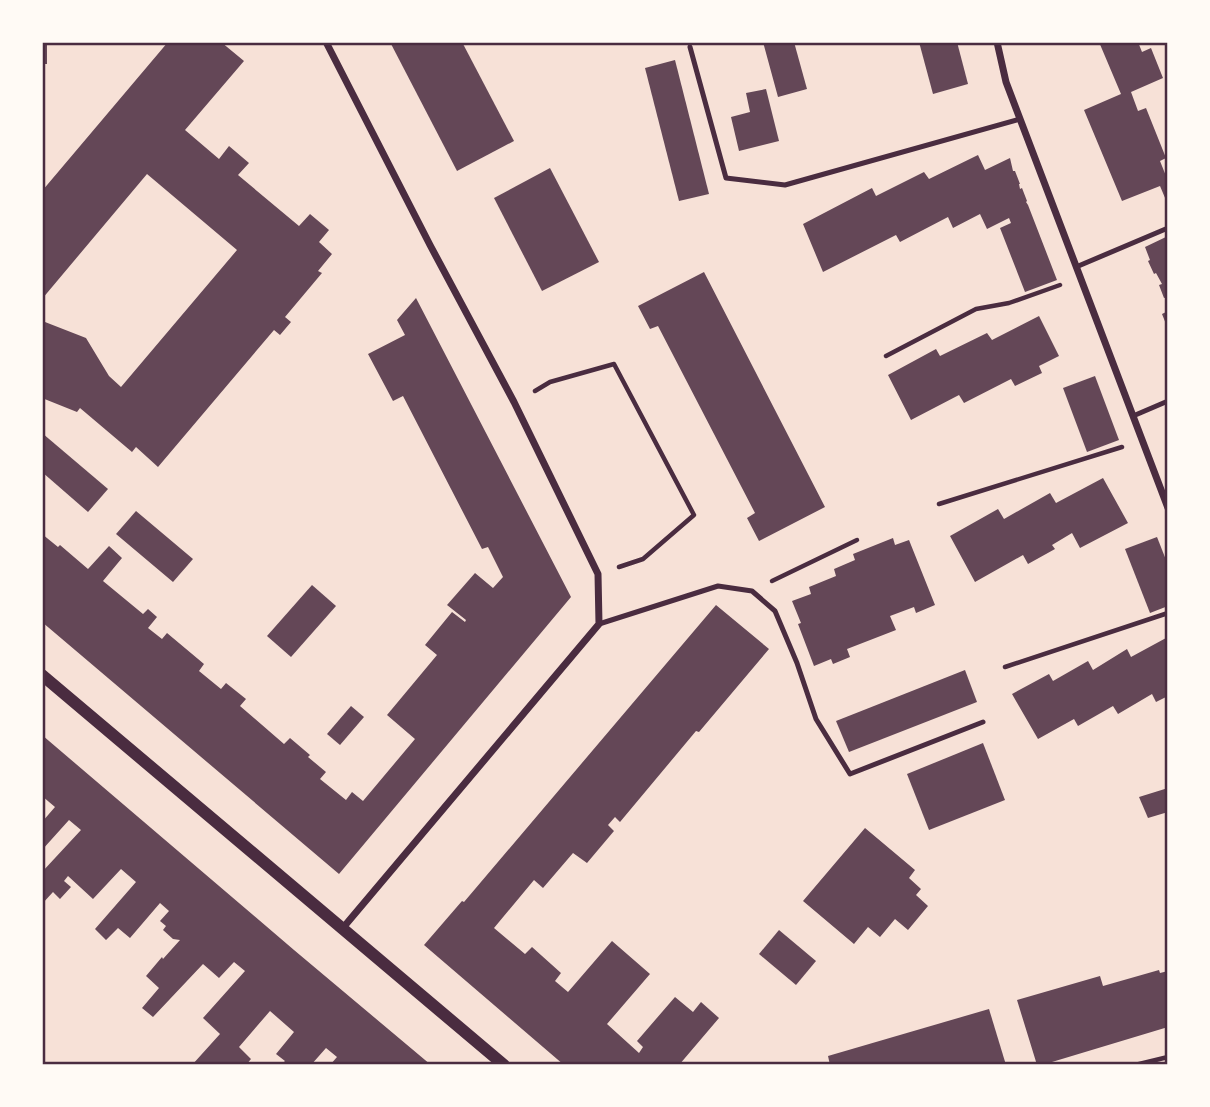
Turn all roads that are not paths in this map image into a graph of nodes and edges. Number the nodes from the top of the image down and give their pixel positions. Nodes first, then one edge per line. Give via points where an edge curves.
1 (326, 42) edge
2 (997, 42) edge
3 (690, 47) dead end
4 (1020, 119) junction
5 (1168, 228) edge
6 (1076, 267) junction
7 (1168, 401) edge
8 (1133, 416) junction
9 (1168, 508) edge
10 (599, 624) junction
11 (42, 675) edge
12 (984, 722) dead end
13 (342, 929) junction
14 (503, 1065) edge

1 - 10 street via 514,402 598,574
2 - 4 street
3 - 4 lane via 726,178 785,185
4 - 6 street
5 - 6 lane
6 - 8 street
7 - 8 lane
8 - 9 street
10 - 12 lane via 718,586 752,591 775,611 816,719 850,774
10 - 13 street
11 - 13 street
13 - 14 street

